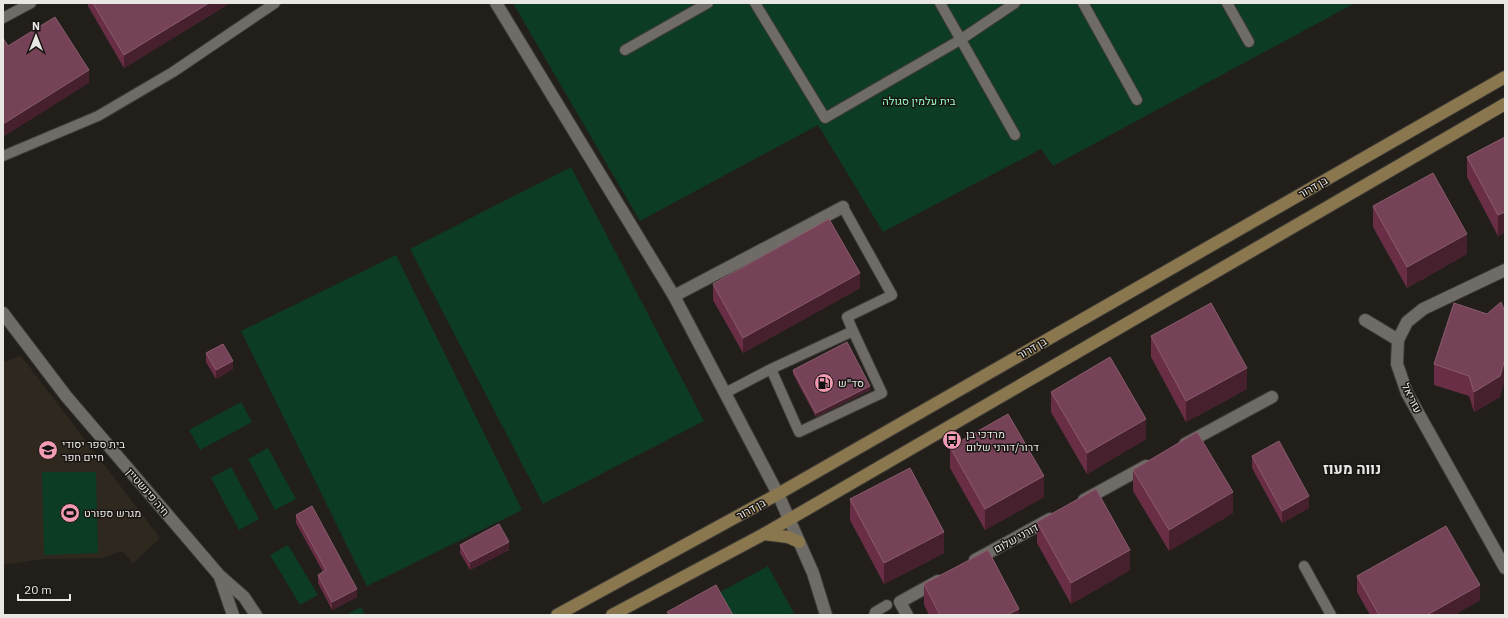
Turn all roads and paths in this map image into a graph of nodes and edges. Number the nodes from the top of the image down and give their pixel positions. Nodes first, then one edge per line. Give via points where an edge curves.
1 (31, 3) edge
2 (275, 3) edge
3 (496, 3) edge
4 (708, 3) edge
5 (755, 3) edge
6 (940, 3) edge
7 (1015, 3) edge
8 (1083, 3) edge
9 (1227, 3) edge
10 (3, 18) edge
11 (960, 40) junction
12 (1249, 42) dead end
13 (625, 50) dead end
14 (1505, 77) edge
15 (1137, 100) dead end
16 (1505, 104) edge
17 (1015, 135) dead end
18 (3, 156) edge
19 (843, 207) joint
20 (1505, 270) edge
21 (674, 296) junction
22 (3, 313) edge
23 (1365, 320) dead end
24 (853, 331) junction
25 (1398, 340) junction
26 (771, 369) junction
27 (725, 393) junction
28 (1272, 397) dead end
29 (1178, 449) edge
30 (1157, 460) edge
31 (778, 494) junction
32 (1073, 506) edge
33 (1059, 514) edge
34 (788, 519) junction
35 (764, 534) junction
36 (799, 542) junction
37 (1304, 566) dead end
38 (962, 567) edge
39 (1505, 568) edge
40 (948, 575) edge
41 (219, 576) junction
42 (887, 605) dead end
43 (233, 615) edge
44 (256, 615) edge
45 (557, 615) edge
46 (612, 615) edge
47 (826, 615) edge
48 (874, 615) edge
49 (907, 615) edge
50 (1330, 615) edge

1 - 10 lane
2 - 18 lane via 173,72 98,116
3 - 21 street
4 - 13 lane
5 - 11 lane via 824,118
6 - 11 lane
7 - 11 lane
8 - 15 lane
9 - 12 lane
11 - 17 lane
14 - 31 street, בן דרור
16 - 34 street
19 - 21 street
19 - 24 lane via 892,295 846,317
20 - 25 street, עזריאל via 1423,309 1407,322
21 - 27 street
22 - 41 street, חיה פינשטיין via 66,396
23 - 25 street
24 - 26 lane
24 - 26 lane via 882,393 799,432
25 - 39 street, עזריאל via 1397,364 1408,393
26 - 27 lane
27 - 31 street
28 - 29 street
30 - 32 street
31 - 34 street
31 - 45 street, בן דרור
33 - 38 street, דורני שלום
34 - 35 street
34 - 36 street
35 - 36 street via 776,534
35 - 46 street
36 - 47 street via 813,573
37 - 50 lane
40 - 49 street via 900,602
41 - 43 street, חיה פינשטיין
41 - 44 street, חיה פינשטיין via 244,597
42 - 48 lane

